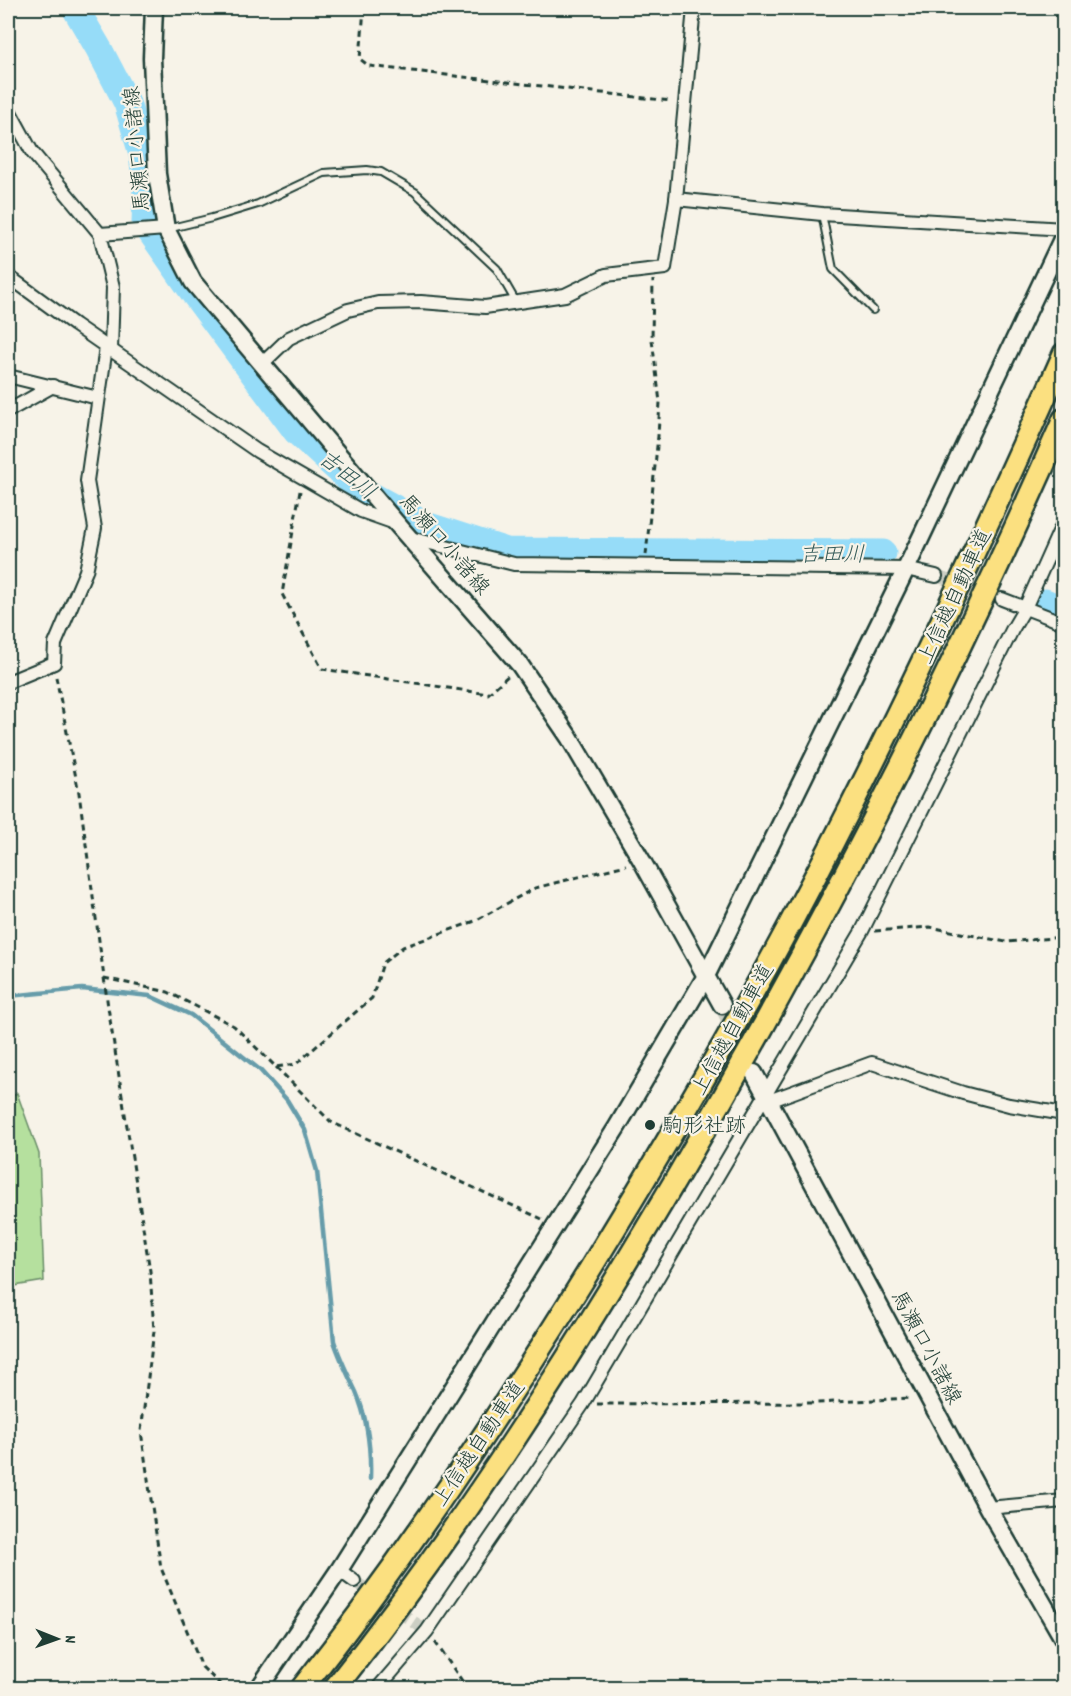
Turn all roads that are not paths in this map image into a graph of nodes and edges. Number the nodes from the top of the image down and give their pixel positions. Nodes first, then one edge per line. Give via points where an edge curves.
1 (154, 8) edge
2 (694, 8) edge
3 (8, 108) edge
4 (675, 199) junction
5 (822, 214) junction
6 (166, 229) junction
7 (1064, 229) edge
8 (100, 234) junction
9 (1064, 235) edge
10 (8, 276) edge
11 (516, 302) junction
12 (873, 310) dead end
13 (108, 349) junction
14 (1064, 354) edge
15 (262, 363) junction
16 (8, 376) edge
17 (53, 386) junction
18 (98, 398) junction
19 (8, 411) edge
20 (1064, 419) edge
21 (1064, 521) edge
22 (397, 524) junction
23 (410, 538) junction
24 (906, 568) junction
25 (936, 576) tunnel mouth
26 (1002, 599) tunnel mouth
27 (1025, 608) junction
28 (1064, 623) edge
29 (8, 682) edge
30 (707, 975) junction
31 (722, 1005) tunnel mouth
32 (754, 1073) tunnel mouth
33 (767, 1097) junction
34 (1064, 1114) edge
35 (1064, 1501) edge
36 (988, 1508) junction
37 (339, 1570) junction
38 (354, 1581) tunnel mouth
39 (1064, 1640) edge
40 (259, 1689) edge
41 (302, 1689) edge
42 (334, 1689) edge
43 (378, 1689) edge

1 - 6 main road, 馬瀬口小諸線 via 156,174
2 - 4 street
3 - 8 street via 32,152
4 - 5 street
4 - 11 street via 665,268 606,275 565,295
5 - 7 street
5 - 12 lane via 833,269
6 - 8 street
6 - 11 lane via 258,204 324,173 381,172 415,192 497,269
6 - 15 main road, 馬瀬口小諸線 via 193,282
8 - 13 street via 113,287
9 - 24 main road
10 - 13 street
11 - 15 street via 485,307 378,303 348,310 289,338
13 - 18 street
13 - 22 street via 257,451 361,511
14 - 41 highway, 上信越自動車道 via 900,711 734,1026 624,1213 483,1438
15 - 22 main road, 馬瀬口小諸線
16 - 17 street
17 - 18 street
17 - 19 street
18 - 29 street via 87,481 95,528 86,570 55,644 54,663
20 - 42 highway, 上信越自動車道 via 922,725 758,1038 639,1242 508,1448 432,1559
21 - 27 street
22 - 23 main road, 馬瀬口小諸線
23 - 24 street via 514,564
23 - 30 main road, 馬瀬口小諸線 via 520,665 569,737
24 - 25 street
24 - 30 main road
26 - 27 street
27 - 28 street
27 - 33 street via 862,931
30 - 31 main road, 馬瀬口小諸線
30 - 37 main road via 617,1127
32 - 33 main road, 馬瀬口小諸線
33 - 34 street via 872,1063 963,1093
33 - 36 main road, 馬瀬口小諸線
33 - 43 street via 583,1404 427,1631
35 - 36 street
36 - 39 main road, 馬瀬口小諸線
37 - 38 street
37 - 40 main road

